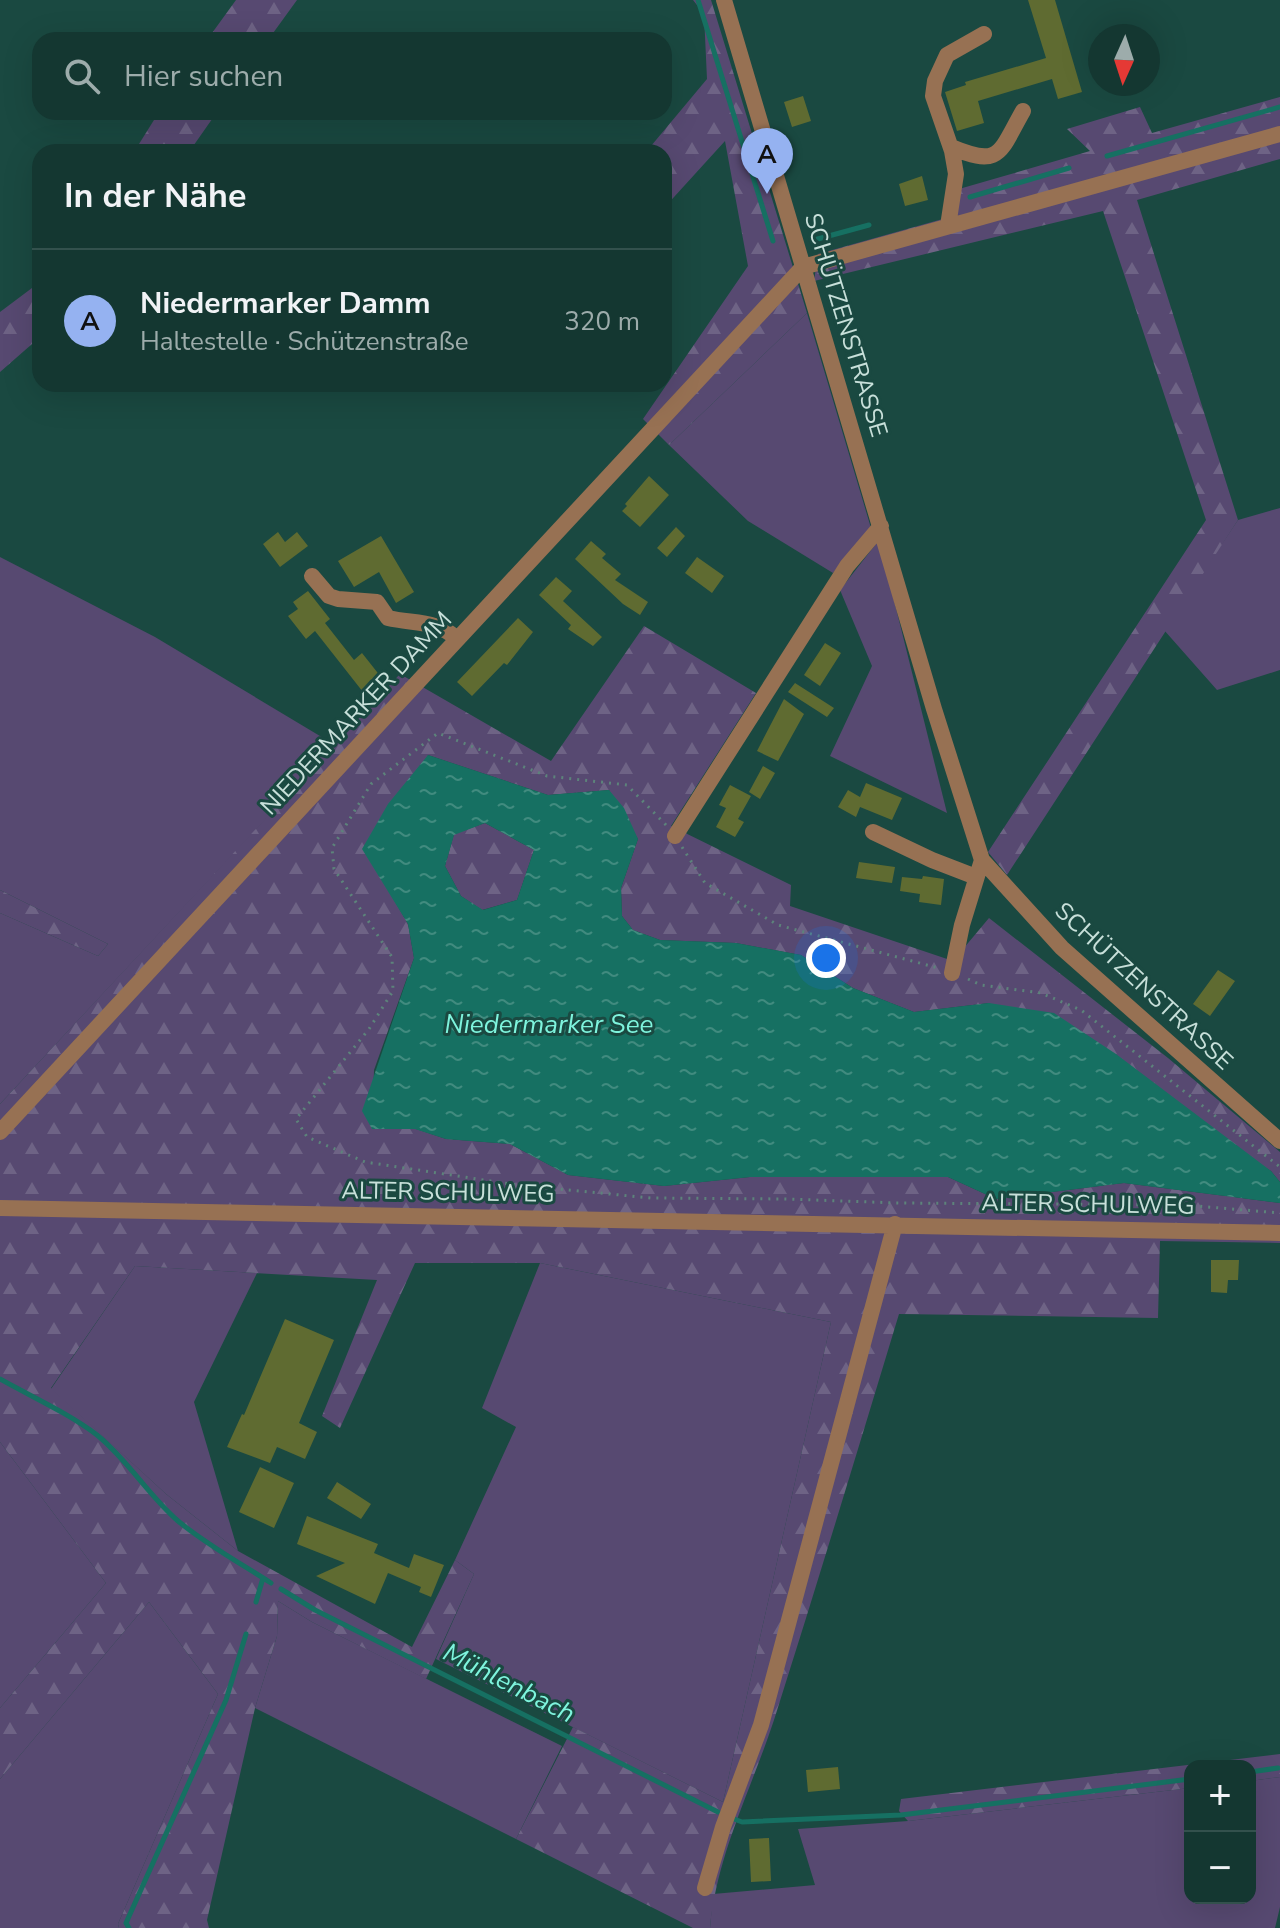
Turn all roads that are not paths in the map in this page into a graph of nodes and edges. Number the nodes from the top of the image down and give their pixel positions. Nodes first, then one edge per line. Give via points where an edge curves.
1 (724, 0) edge
2 (984, 34) dead end
3 (1023, 111) dead end
4 (1280, 134) edge
5 (951, 147) junction
6 (948, 226) junction
7 (803, 267) junction
8 (881, 526) junction
9 (312, 576) dead end
10 (457, 639) junction
11 (873, 832) dead end
12 (675, 836) road end
13 (979, 868) junction
14 (952, 973) road end
15 (0, 1132) edge
16 (1280, 1141) edge
17 (0, 1208) edge
18 (895, 1224) junction
19 (1280, 1233) edge
20 (705, 1888) dead end

1 - 7 street, SCHÜTZENSTRASSE
2 - 5 street via 947,55 935,81 933,96
3 - 5 street via 989,157
4 - 6 street
5 - 6 street via 956,174
6 - 7 street
7 - 8 street, SCHÜTZENSTRASSE
7 - 10 street, NIEDERMARKER DAMM
8 - 12 street via 847,566
8 - 13 street, SCHÜTZENSTRASSE
9 - 10 street via 329,596 377,602 388,618 431,624
10 - 15 street, NIEDERMARKER DAMM
11 - 13 street via 932,860
13 - 14 street
13 - 16 street, SCHÜTZENSTRASSE
17 - 18 street, ALTER SCHULWEG
18 - 19 street, ALTER SCHULWEG
18 - 20 street via 761,1725

